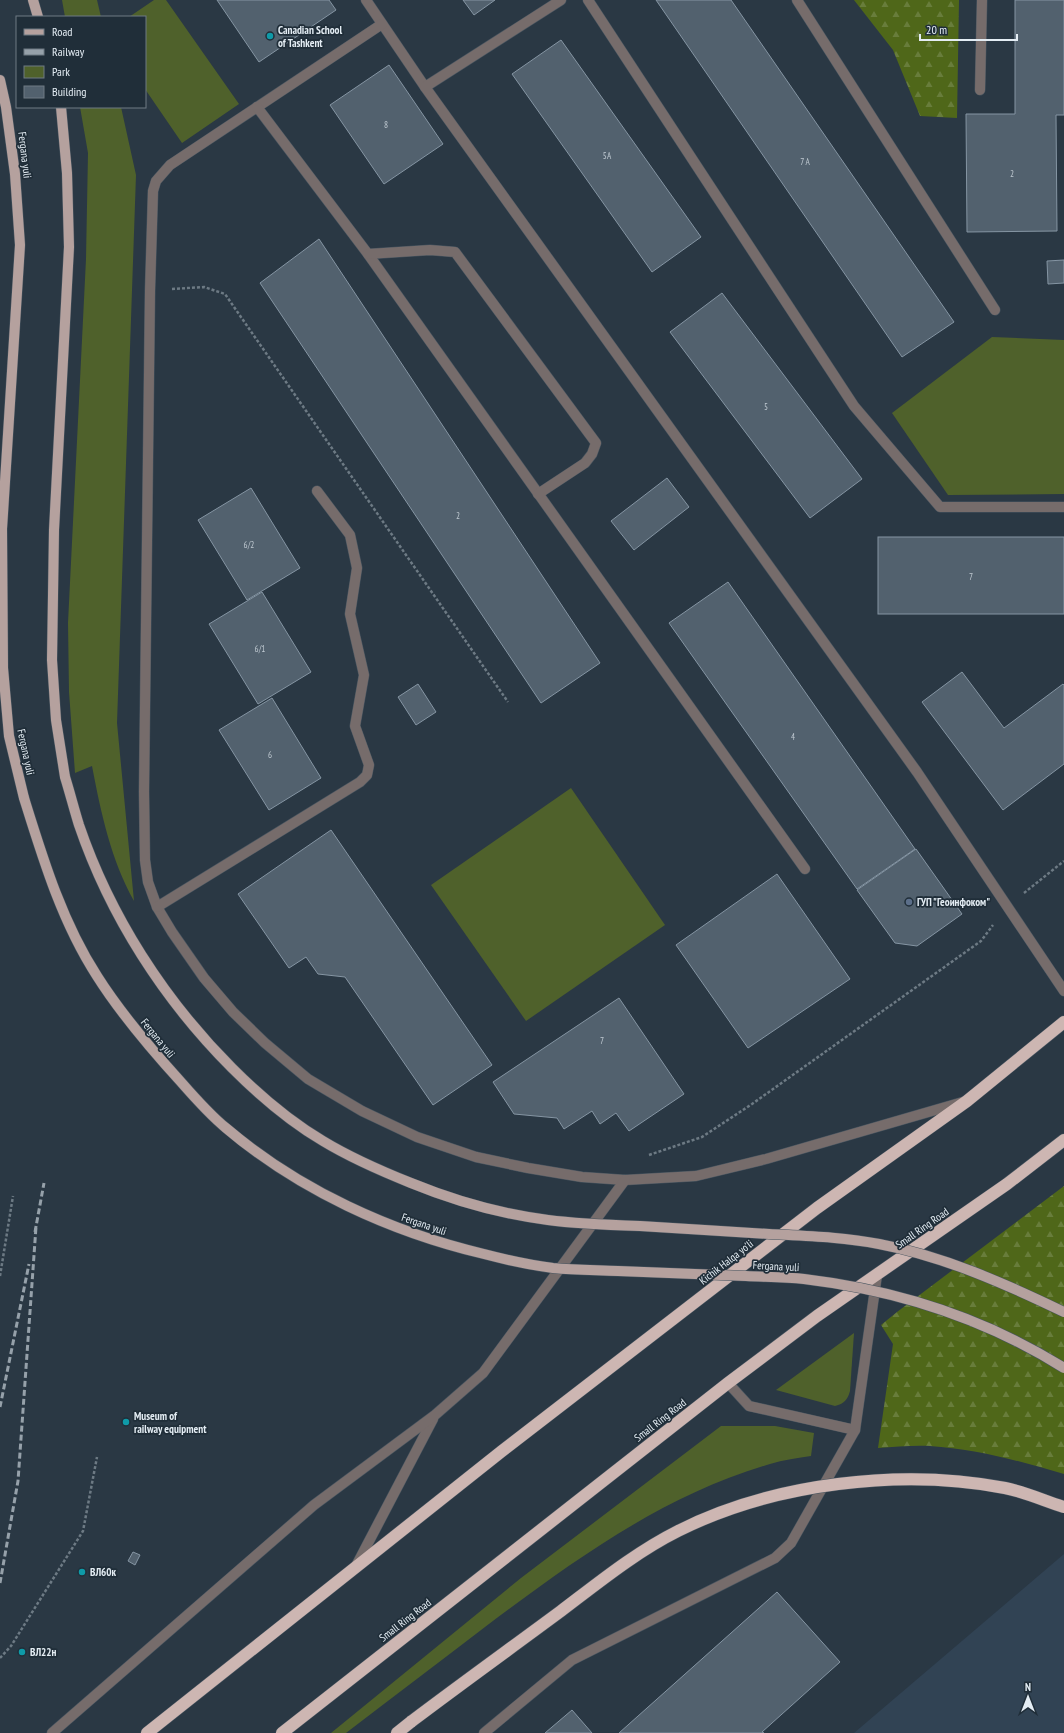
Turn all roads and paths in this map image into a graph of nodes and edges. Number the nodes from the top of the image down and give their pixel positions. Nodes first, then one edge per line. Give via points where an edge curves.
1 (33, 0) edge
2 (36, 0) edge
3 (366, 0) edge
4 (561, 0) edge
5 (588, 0) edge
6 (797, 0) edge
7 (982, 0) edge
8 (38, 15) edge
9 (382, 24) junction
10 (0, 80) edge
11 (425, 87) junction
12 (980, 90) dead end
13 (257, 107) junction
14 (61, 108) edge
15 (368, 254) junction
16 (150, 291) junction
17 (995, 310) dead end
18 (317, 491) dead end
19 (538, 494) junction
20 (1064, 507) edge
21 (508, 702) dead end
22 (1064, 860) edge
23 (805, 869) dead end
24 (157, 907) junction
25 (1007, 907) junction
26 (1064, 991) edge
27 (1064, 1022) edge
28 (967, 1101) junction
29 (1064, 1140) edge
30 (642, 1157) dead end
31 (625, 1180) junction
32 (13, 1196) dead end
33 (877, 1275) junction
34 (0, 1276) edge
35 (1064, 1312) edge
36 (1064, 1368) edge
37 (728, 1383) junction
38 (435, 1415) junction
39 (856, 1430) junction
40 (98, 1458) dead end
41 (1064, 1507) edge
42 (355, 1567) junction
43 (0, 1658) edge
44 (52, 1733) edge
45 (147, 1733) edge
46 (282, 1733) edge
47 (396, 1733) edge
48 (484, 1733) edge

1 - 8 main road
2 - 8 main road
3 - 9 lane
4 - 11 lane
5 - 20 lane via 854,406 940,507
6 - 17 lane
7 - 12 lane
9 - 11 lane
9 - 13 lane
10 - 36 main road, Fergana yuli, bridge via 16,174 20,245 2,529 3,668 9,736 24,798 55,892 74,935 97,976 158,1058 224,1127 263,1156 341,1203 424,1237 510,1261 552,1268 801,1279 857,1287 969,1320 1021,1342
11 - 25 lane via 918,772
13 - 15 lane
13 - 16 lane via 170,165 156,181 152,200
14 - 35 main road, bridge via 67,173 69,247 54,530 52,660 56,720 65,778 80,826 115,910 162,987 191,1024 252,1087 286,1116 357,1160 435,1193 516,1215 583,1223 818,1236 883,1245 1006,1285
15 - 19 lane
15 - 19 lane via 430,250 455,252 596,443 585,463
16 - 21 path via 204,287 225,294
16 - 24 lane via 144,828 148,882
18 - 24 lane via 350,535 357,568 350,614 364,675 354,726 369,765 367,775 360,782
19 - 23 lane
22 - 25 path
24 - 31 lane via 187,955 233,1012 308,1079 362,1111 417,1137 476,1157 582,1177
25 - 26 lane
25 - 30 path via 981,941 752,1104 702,1137
27 - 28 highway
28 - 31 lane via 766,1159 696,1176
28 - 42 highway via 817,1208
29 - 33 highway, Small Ring Road via 1007,1184
31 - 38 lane via 483,1372
32 - 34 path
33 - 37 highway, Small Ring Road via 817,1316
33 - 39 lane
37 - 39 lane via 749,1406
37 - 46 highway, Small Ring Road
38 - 42 lane
38 - 44 lane via 314,1505
39 - 48 lane via 791,1543 775,1558 572,1660
40 - 43 path via 83,1531 11,1646
41 - 47 highway, bridge via 1006,1488 915,1479 860,1481 826,1486 735,1508 679,1530 656,1543 591,1588
42 - 45 highway

